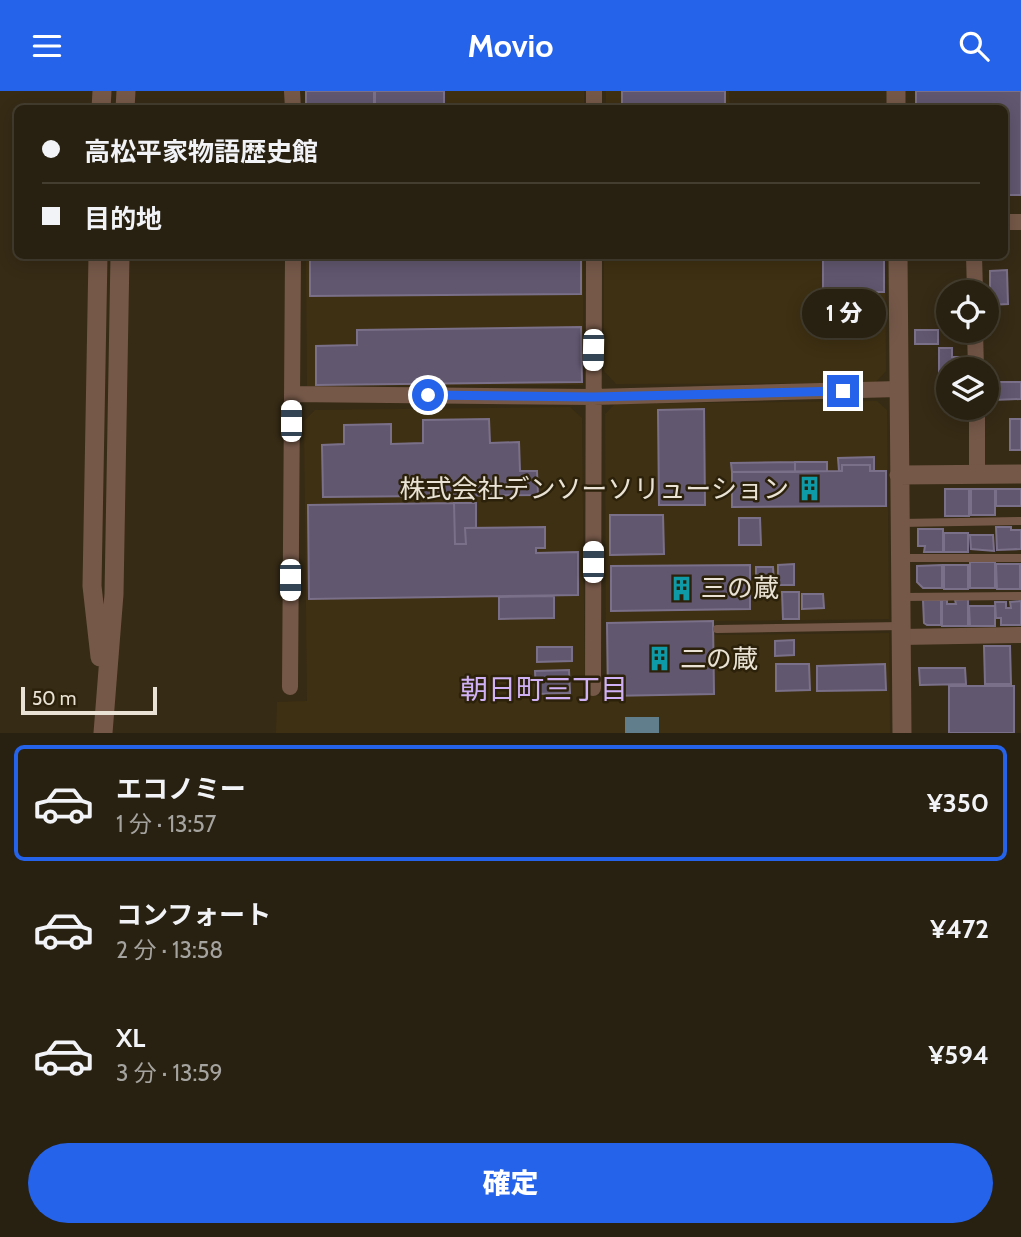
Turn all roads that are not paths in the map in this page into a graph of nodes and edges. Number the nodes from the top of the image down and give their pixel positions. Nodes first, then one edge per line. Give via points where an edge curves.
1 (98, 259) edge
2 (120, 259) edge
3 (293, 259) edge
4 (594, 259) edge
5 (898, 259) edge
6 (974, 259) edge
7 (975, 280) edge
8 (899, 389) junction
9 (292, 394) junction
10 (593, 397) junction
11 (976, 420) edge
12 (1021, 474) edge
13 (899, 475) junction
14 (978, 475) junction
15 (1021, 521) edge
16 (900, 523) junction
17 (900, 558) junction
18 (1021, 558) edge
19 (1021, 596) edge
20 (900, 597) junction
21 (717, 629) dead end
22 (901, 632) junction
23 (1021, 635) edge
24 (290, 687) dead end
25 (593, 688) dead end
26 (104, 697) junction
27 (103, 733) edge
28 (902, 733) edge

1 - 26 street via 92,586
2 - 26 street via 114,594
3 - 9 street
4 - 10 street
5 - 8 street
6 - 7 street
8 - 10 street
8 - 13 street
9 - 10 street
9 - 24 street
10 - 25 street
11 - 14 street
12 - 14 street
13 - 14 street
13 - 16 street
15 - 16 lane
16 - 17 street
17 - 18 lane
17 - 20 street
19 - 20 lane
20 - 22 street
21 - 22 lane
22 - 23 street
22 - 28 street
26 - 27 street

